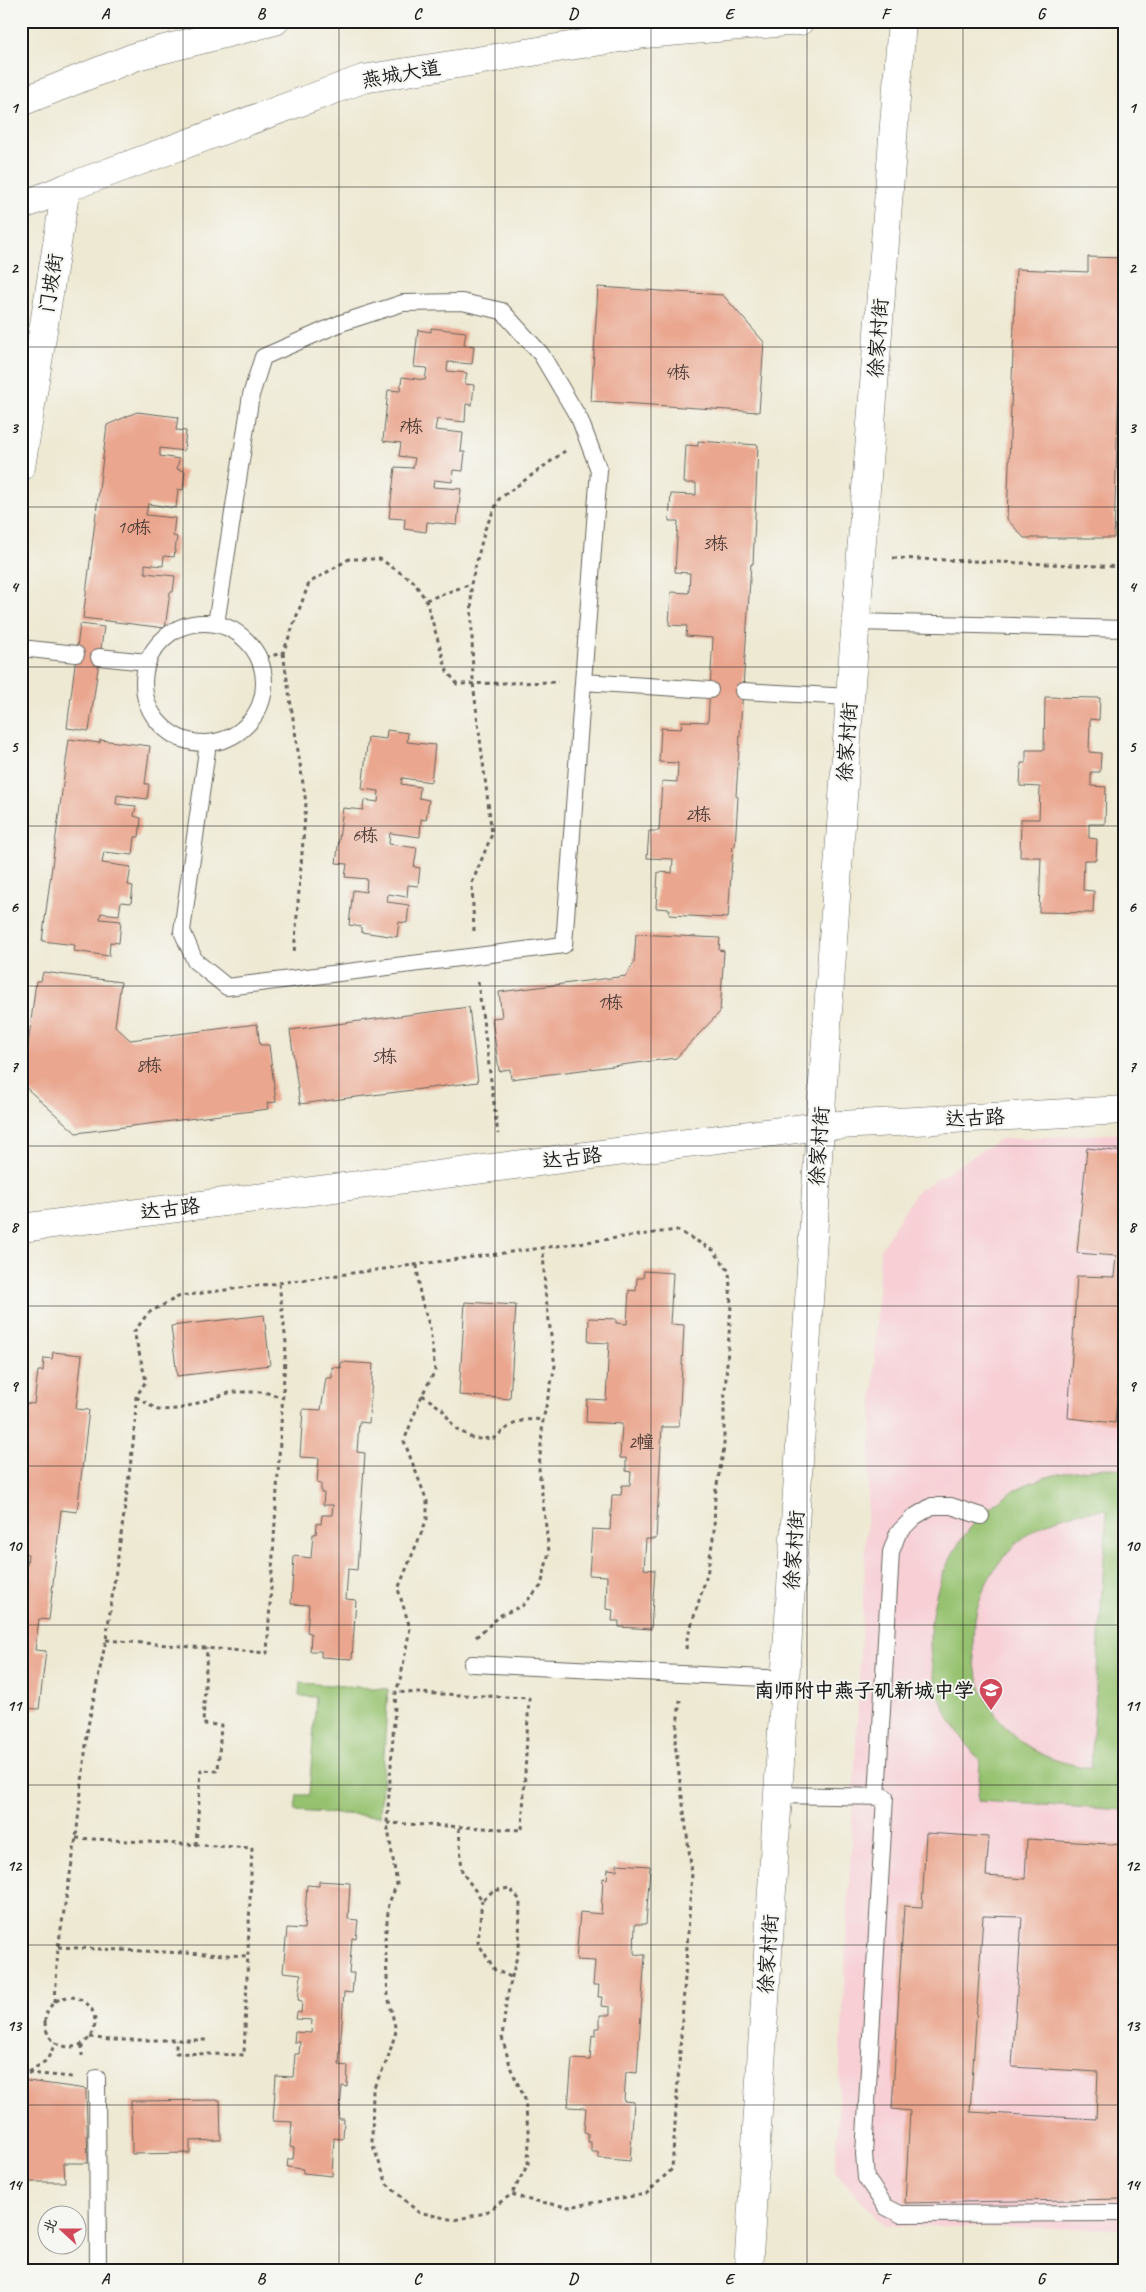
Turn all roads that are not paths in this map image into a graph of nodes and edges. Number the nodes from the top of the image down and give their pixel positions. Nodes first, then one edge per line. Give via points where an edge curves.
1 (275, 21) edge
2 (800, 21) edge
3 (902, 21) edge
4 (21, 102) edge
5 (66, 188) junction
6 (21, 206) edge
7 (21, 467) edge
8 (857, 622) junction
9 (216, 624) junction
10 (1125, 629) edge
11 (21, 648) edge
12 (76, 654) dead end
13 (99, 657) dead end
14 (148, 662) junction
15 (583, 682) junction
16 (710, 690) dead end
17 (743, 691) dead end
18 (850, 697) junction
19 (208, 743) junction
20 (1125, 1110) edge
21 (820, 1126) junction
22 (21, 1228) edge
23 (981, 1516) dead end
24 (472, 1664) road end
25 (786, 1679) junction
26 (778, 1794) junction
27 (877, 1797) junction
28 (96, 2078) dead end
29 (1125, 2213) edge
30 (98, 2271) edge
31 (748, 2271) edge

1 - 4 street via 137,56
2 - 5 street, 燕城大道 via 645,34 363,79
3 - 8 street, 徐家村街
5 - 6 street, 燕城大道
5 - 7 street, 门坡街
8 - 10 lane
8 - 18 street, 徐家村街
9 - 14 lane via 182,627 168,635
9 - 15 lane via 251,395 263,357 341,323 404,303 462,302 502,311 542,354 580,420 599,470
9 - 19 lane via 245,639 262,668 264,684 261,702 253,718 240,731
11 - 12 lane
13 - 14 lane
14 - 19 lane via 145,696 161,726 190,742
15 - 16 lane
15 - 19 lane via 564,945 227,987 195,962 182,932
17 - 18 lane
18 - 21 street, 徐家村街
20 - 21 street, 达古路
21 - 22 street, 达古路
21 - 25 street, 徐家村街
23 - 27 lane via 951,1506 932,1506 914,1517 898,1533 891,1552
24 - 25 lane
25 - 26 street, 徐家村街
26 - 27 lane
26 - 31 street, 徐家村街
27 - 29 lane via 884,1797 864,2154 866,2178 886,2207 900,2214
28 - 30 lane

